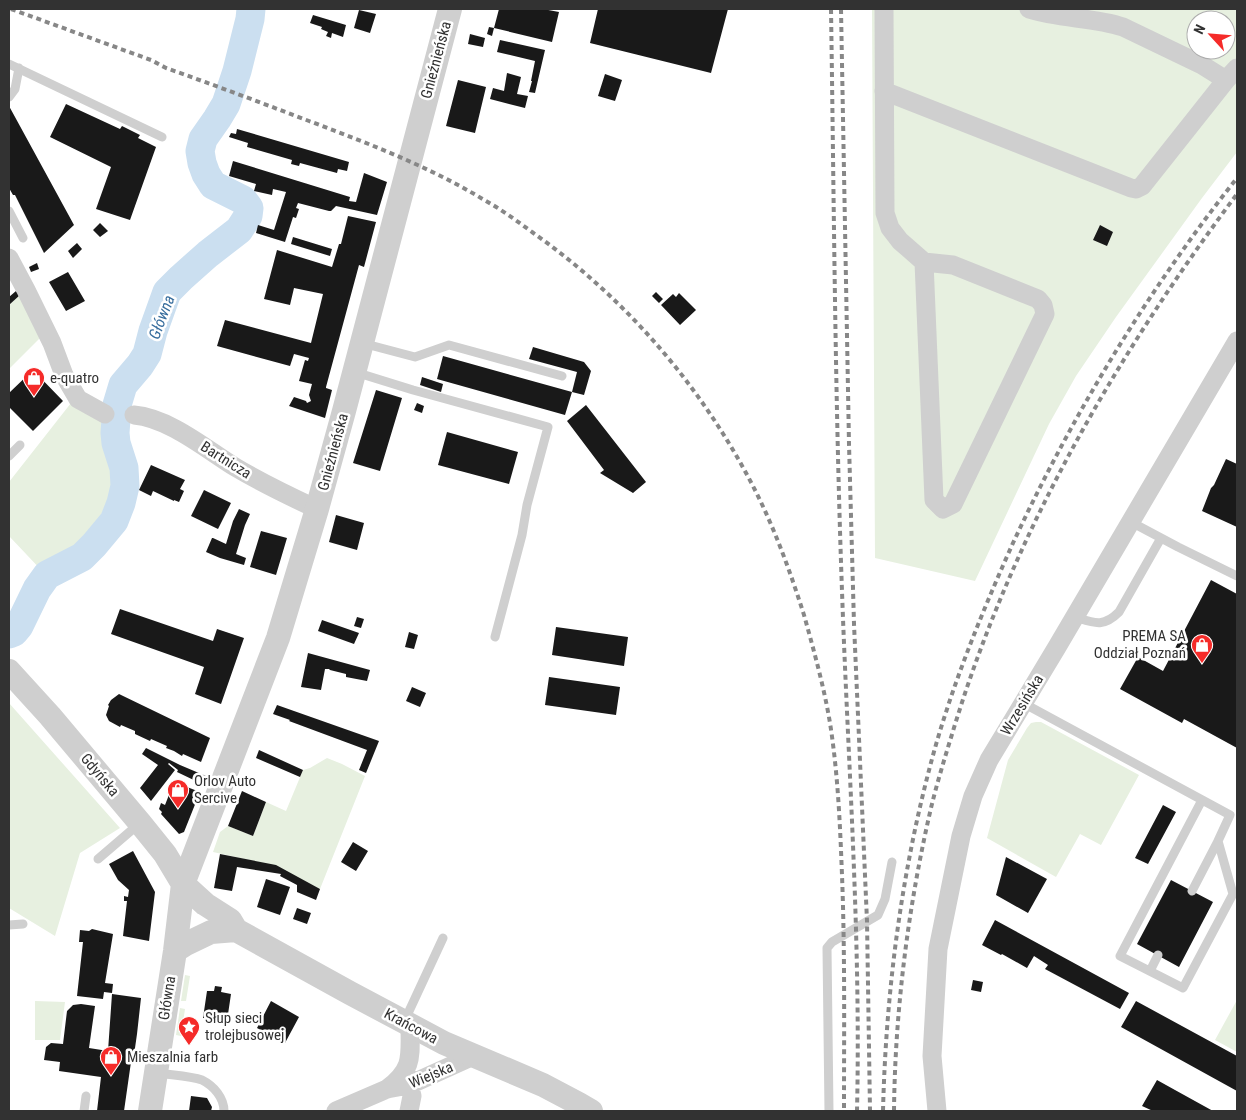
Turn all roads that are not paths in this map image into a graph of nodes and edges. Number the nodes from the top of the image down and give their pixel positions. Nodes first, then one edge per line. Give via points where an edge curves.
1 (450, 9) edge
2 (884, 9) edge
3 (1029, 9) edge
4 (9, 64) edge
5 (19, 68) junction
6 (1231, 74) edge
7 (884, 91) junction
8 (9, 97) edge
9 (162, 137) dead end
10 (9, 211) edge
11 (23, 238) dead end
12 (9, 258) edge
13 (924, 262) junction
14 (1237, 341) edge
15 (362, 343) junction
16 (355, 372) junction
17 (562, 376) dead end
18 (105, 414) dead end
19 (134, 415) dead end
20 (20, 445) dead end
21 (9, 456) edge
22 (317, 509) junction
23 (1131, 522) junction
24 (1161, 538) junction
25 (1237, 576) edge
26 (1075, 617) junction
27 (495, 637) dead end
28 (9, 671) edge
29 (1023, 702) junction
30 (1202, 800) junction
31 (140, 823) junction
32 (1218, 841) junction
33 (98, 859) dead end
34 (892, 862) dead end
35 (183, 884) junction
36 (1192, 891) dead end
37 (23, 924) dead end
38 (9, 925) edge
39 (236, 930) junction
40 (211, 932) junction
41 (443, 938) dead end
42 (175, 951) junction
43 (1158, 955) dead end
44 (1150, 972) junction
45 (407, 1024) junction
46 (473, 1056) junction
47 (156, 1073) junction
48 (407, 1078) junction
49 (86, 1096) dead end
50 (84, 1111) edge
51 (150, 1111) edge
52 (224, 1111) edge
53 (336, 1111) edge
54 (410, 1111) edge
55 (591, 1111) edge
56 (829, 1111) edge
57 (937, 1111) edge

1 - 15 street, Gnieźnieńska
2 - 7 street
3 - 6 street via 1112,23 1202,65
4 - 5 lane
5 - 8 lane via 15,89
5 - 9 lane
6 - 7 street via 1142,186 1136,189
7 - 13 street via 885,213 890,228 900,241
10 - 11 lane
12 - 18 street via 78,399
13 - 13 street via 953,265 1038,299 1045,314 953,504 942,509 934,500
14 - 23 street, Wrzesińska
15 - 16 street, Gnieźnieńska
15 - 17 lane via 415,356 449,345
16 - 22 street, Gnieźnieńska
16 - 27 lane via 548,427
19 - 22 street, Bartnicza via 174,429 270,487
20 - 21 lane
22 - 35 street, Gnieźnieńska via 278,638
23 - 24 lane
23 - 26 street, Wrzesińska
24 - 25 lane
24 - 26 lane via 1120,612 1108,621 1094,623
26 - 29 street, Wrzesińska
28 - 31 street, Gdyńska
29 - 30 lane
29 - 57 street, Wrzesińska via 989,760 973,796 961,836 938,949 932,1056
30 - 32 lane via 1230,815
30 - 44 lane via 1120,956
31 - 33 lane
31 - 35 street, Gdyńska
32 - 36 lane
32 - 44 lane via 1232,894 1224,911 1183,988
34 - 56 lane via 885,899 878,915 827,948
35 - 39 street, Krańcowa via 230,920
35 - 40 street via 190,914
35 - 42 street, Główna
37 - 38 lane
39 - 40 street
39 - 45 street, Krańcowa
40 - 42 street
41 - 45 lane
42 - 47 street, Główna
43 - 44 lane
45 - 46 street, Krańcowa
45 - 48 street, Wiejska via 411,1056
46 - 48 street, Wiejska
46 - 55 street, Krańcowa via 543,1085
47 - 51 street, Główna
47 - 52 lane via 201,1080 216,1090
48 - 53 street, Wiejska
48 - 54 street via 412,1096
49 - 50 lane

